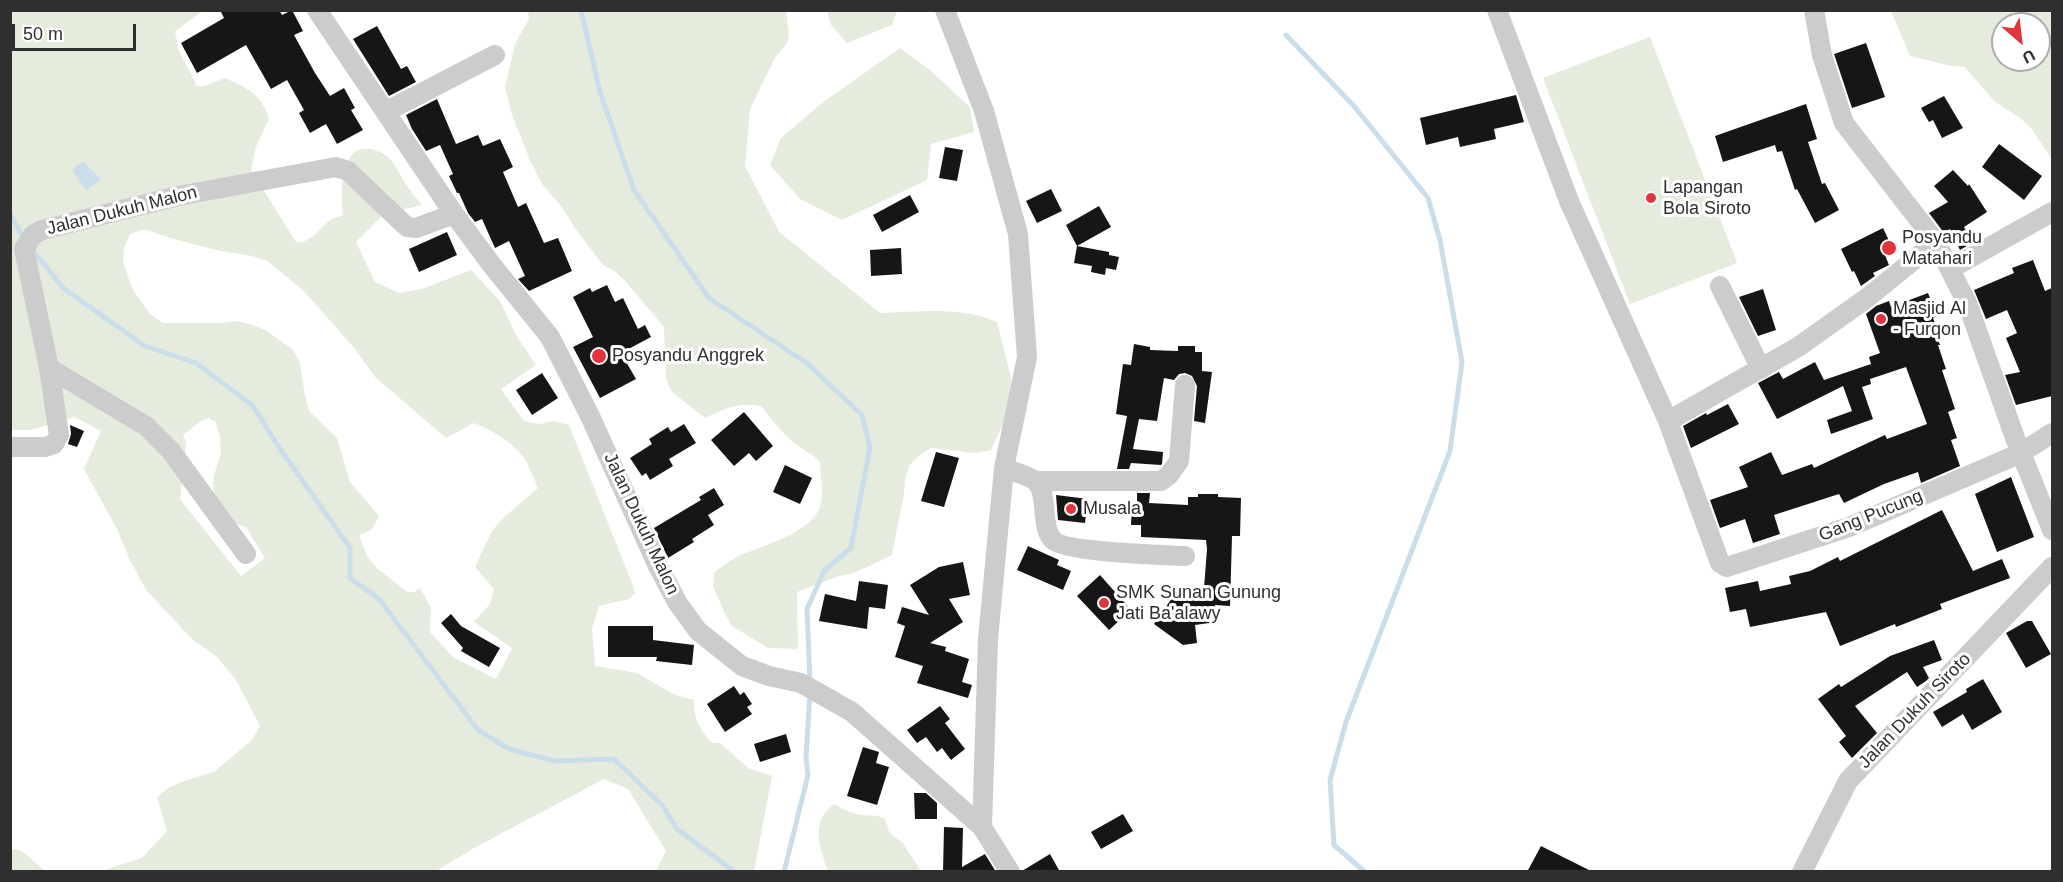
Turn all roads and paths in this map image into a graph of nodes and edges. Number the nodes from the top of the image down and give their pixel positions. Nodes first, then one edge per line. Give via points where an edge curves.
1 (317, 10) edge
2 (945, 10) edge
3 (1497, 10) edge
4 (1814, 10) edge
5 (495, 55) dead end
6 (387, 111) junction
7 (2052, 212) edge
8 (454, 214) junction
9 (1936, 242) junction
10 (1950, 269) junction
11 (1720, 286) dead end
12 (49, 368) junction
13 (1761, 369) junction
14 (1185, 385) dead end
15 (1668, 421) junction
16 (2052, 433) edge
17 (10, 447) edge
18 (2021, 453) junction
19 (1004, 468) junction
20 (1036, 481) junction
21 (2052, 530) edge
22 (246, 554) dead end
23 (1185, 556) dead end
24 (2052, 567) edge
25 (982, 827) junction
26 (1010, 872) edge
27 (1802, 872) edge

1 - 6 street, Jalan Dukuh Malon
2 - 19 street via 984,111 1018,234 1027,357
3 - 15 street via 1569,201
4 - 9 street via 1822,55 1844,123
5 - 6 street
6 - 8 street, Jalan Dukuh Malon
7 - 10 street
8 - 12 street, Jalan Dukuh Malon via 416,228 407,227 348,171 336,167 178,196 42,230 28,242
8 - 25 street, Jalan Dukuh Malon via 550,337 591,416 657,564 698,632 742,666 808,686 852,712
9 - 10 street
9 - 13 street via 1867,298
10 - 18 street via 1968,305
11 - 13 street
12 - 17 street, Jalan Dukuh Malon via 59,435 54,444 45,447
12 - 22 street via 146,426 171,451
13 - 15 street
14 - 20 street via 1179,461 1169,476 1161,481
15 - 18 street, Gang Pucung via 1720,563 1726,567 1849,527
16 - 18 street
18 - 21 street
19 - 20 street
19 - 25 street via 988,639
20 - 23 street via 1048,534 1058,545 1126,554
24 - 27 street, Jalan Dukuh Siroto via 1848,781
25 - 26 street, Jalan Dukuh Malon

